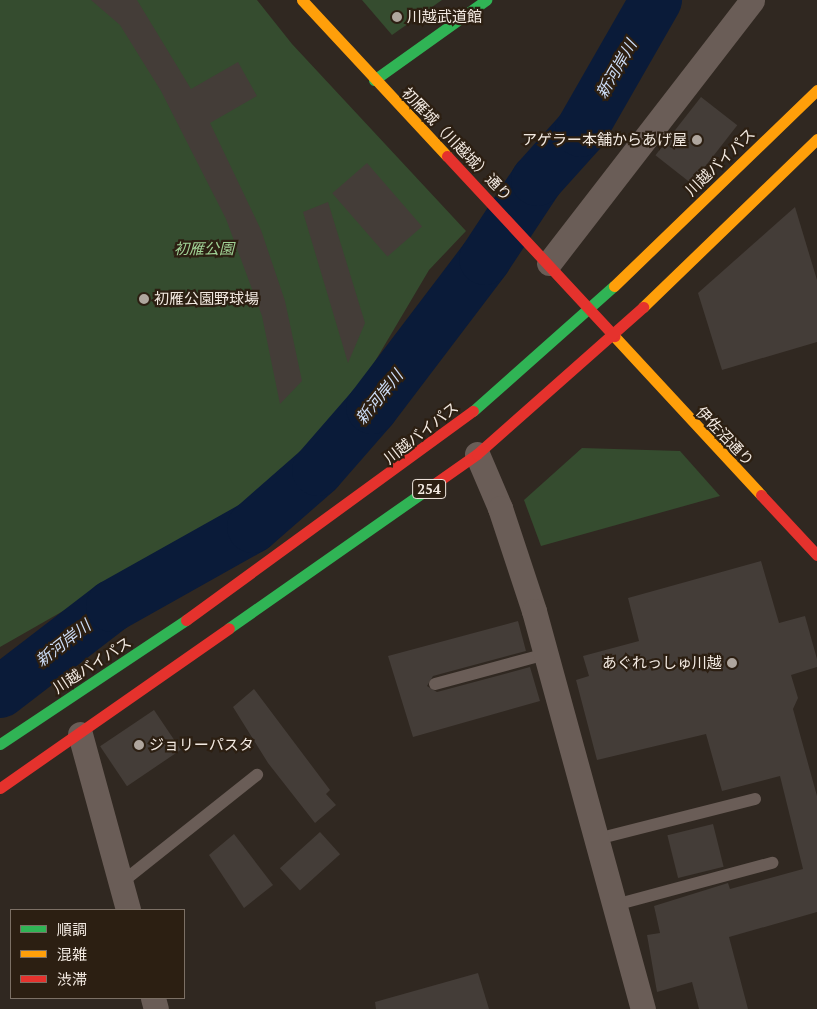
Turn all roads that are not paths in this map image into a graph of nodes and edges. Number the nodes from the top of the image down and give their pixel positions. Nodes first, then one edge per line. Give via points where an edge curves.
1 (302, 0) edge
2 (486, 0) edge
3 (752, 0) edge
4 (374, 80) junction
5 (817, 90) edge
6 (817, 139) edge
7 (542, 255) junction
8 (589, 310) junction
9 (612, 336) junction
10 (477, 454) junction
11 (817, 555) edge
12 (546, 654) junction
13 (435, 684) dead end
14 (80, 734) junction
15 (0, 744) edge
16 (257, 775) dead end
17 (0, 788) edge
18 (755, 799) dead end
19 (597, 839) junction
20 (772, 864) dead end
21 (121, 883) junction
22 (615, 905) junction
23 (128, 909) edge
24 (643, 1009) edge

1 - 4 main road, 初雁城（川越城）通り
2 - 4 main road
3 - 7 street
4 - 7 main road, 初雁城（川越城）通り
5 - 8 main road, 川越バイパス / 254
6 - 9 main road, 254
7 - 8 main road, 初雁城（川越城）通り
8 - 9 main road, 伊佐沼通り
8 - 15 main road, 川越バイパス / 254 via 457,425 371,490
9 - 10 main road, 254
9 - 11 main road, 伊佐沼通り
10 - 12 street via 500,508
10 - 14 main road, 254
12 - 13 lane
12 - 19 street
14 - 17 main road, 254
14 - 21 street
16 - 21 lane
18 - 19 lane
19 - 22 street
20 - 22 lane
21 - 23 street
22 - 24 street

